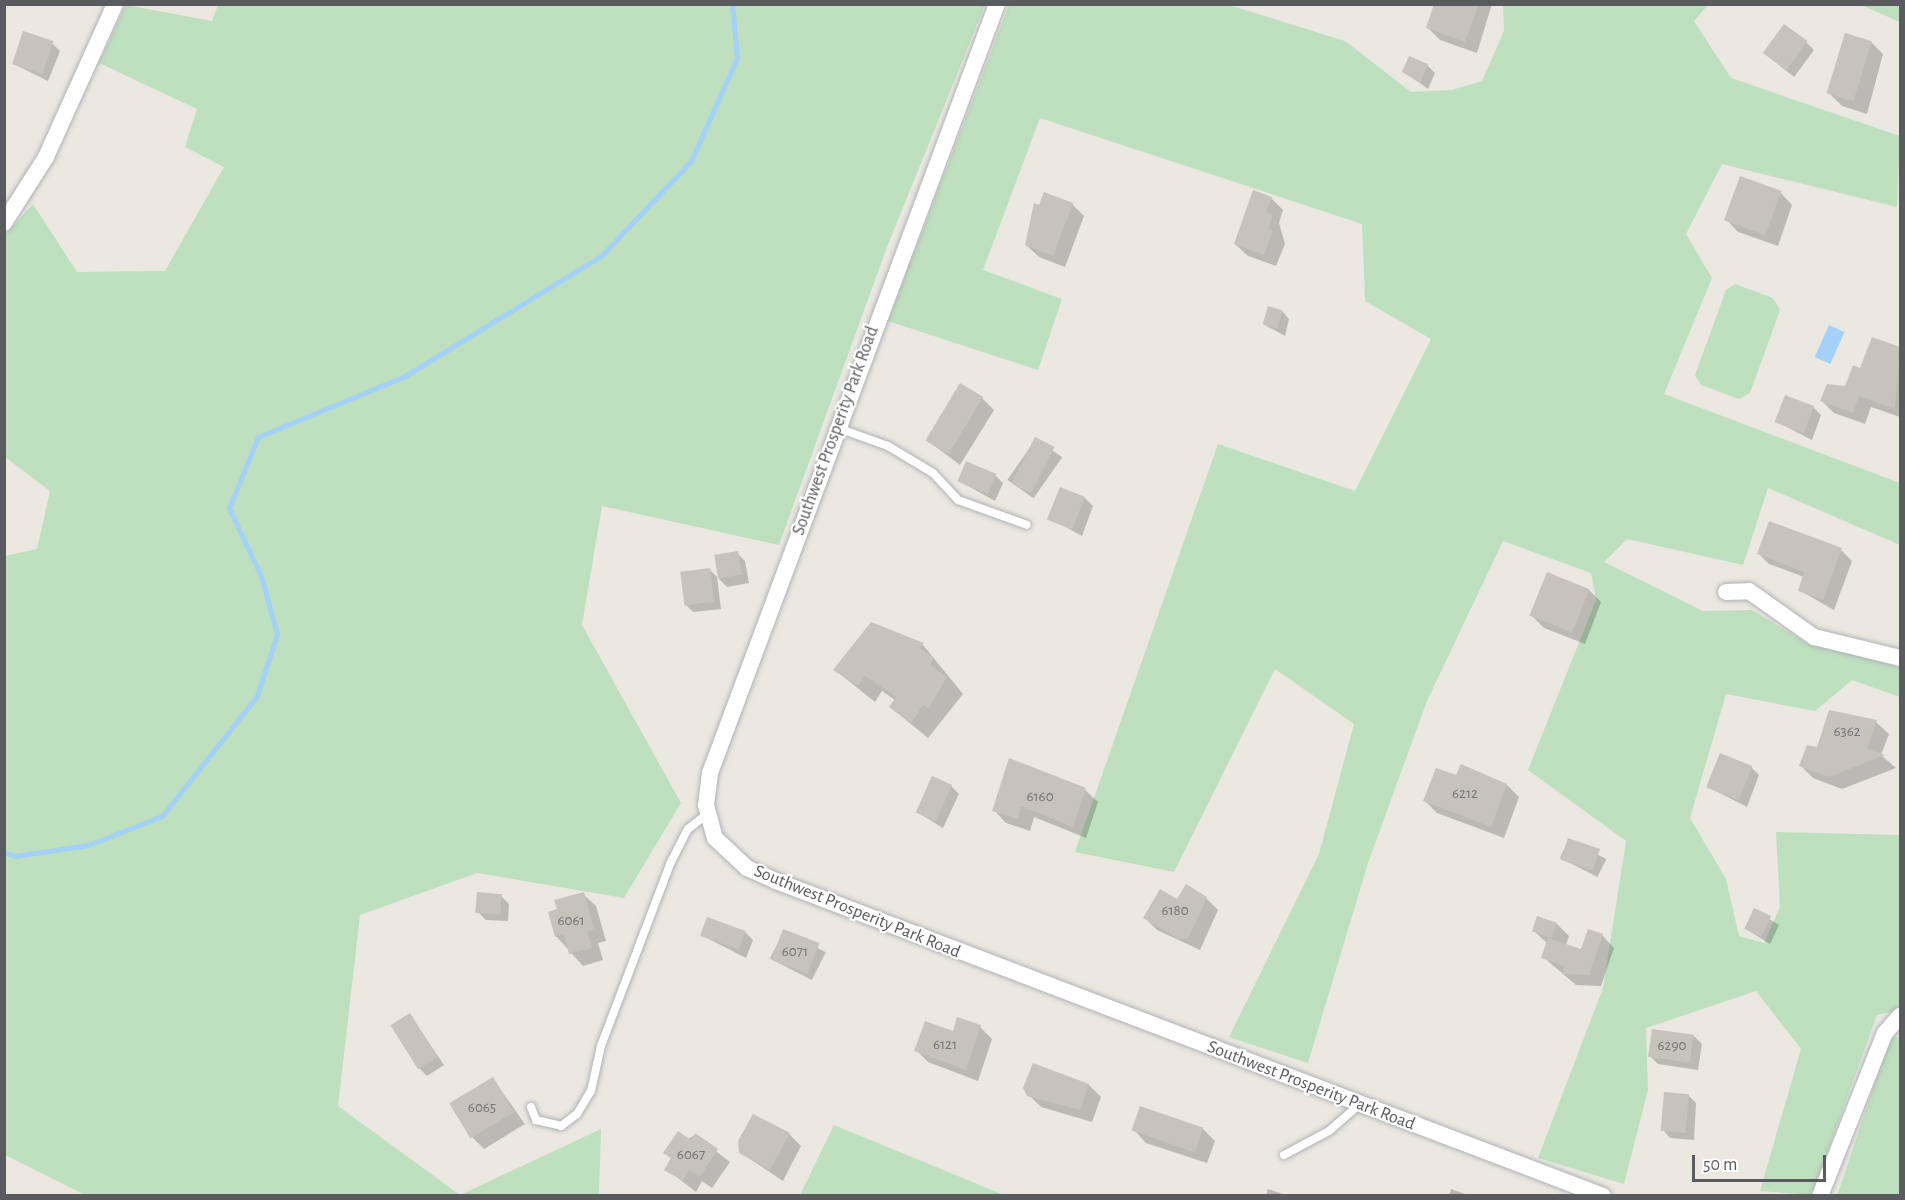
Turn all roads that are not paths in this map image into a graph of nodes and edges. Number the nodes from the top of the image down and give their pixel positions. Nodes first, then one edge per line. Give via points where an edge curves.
1 (115, 4) edge
2 (997, 4) edge
3 (4, 223) edge
4 (837, 427) junction
5 (1028, 525) dead end
6 (1726, 592) dead end
7 (1900, 658) edge
8 (707, 814) junction
9 (1900, 1016) edge
10 (1359, 1105) junction
11 (531, 1107) dead end
12 (1284, 1155) dead end
13 (1602, 1196) edge
14 (1820, 1196) edge

1 - 3 street via 46,157
2 - 4 street, Southwest Prosperity Park Road
4 - 5 lane via 888,446 933,473 958,500
4 - 8 street, Southwest Prosperity Park Road via 710,773
6 - 7 street via 1749,591 1814,637
8 - 10 street, Southwest Prosperity Park Road via 727,853 756,872
8 - 11 lane via 688,830 671,862 601,1046 591,1091 561,1126 536,1120
9 - 14 street via 1886,1034
10 - 12 lane via 1329,1131
10 - 13 street, Southwest Prosperity Park Road

